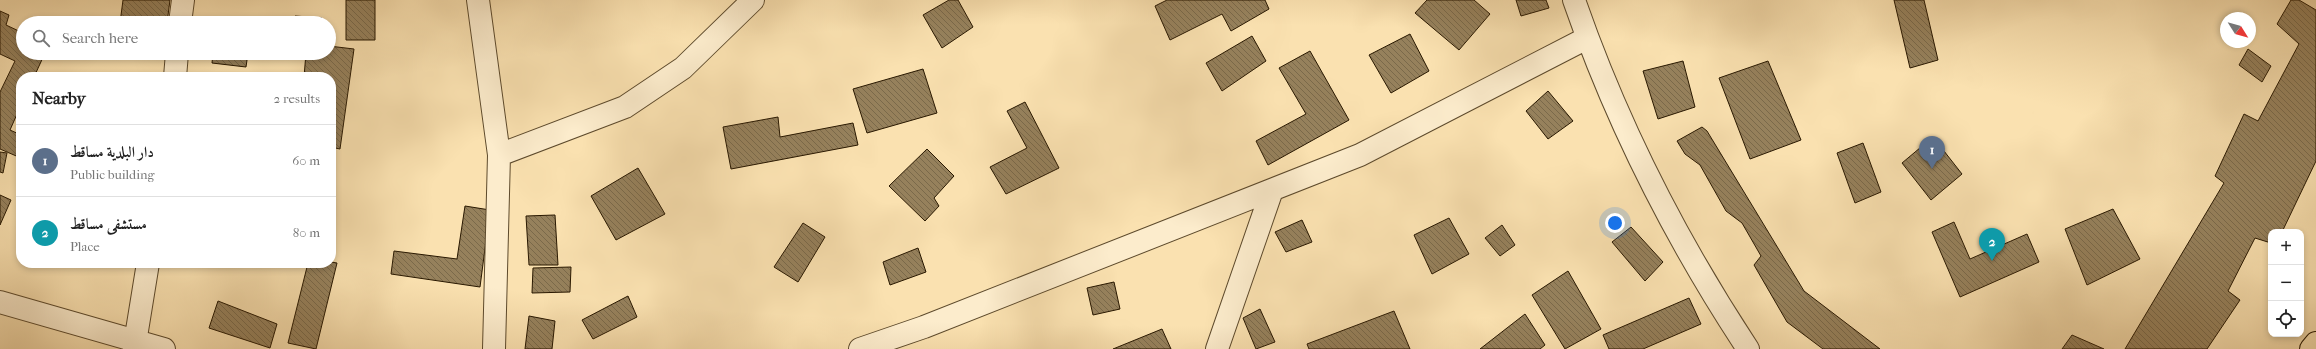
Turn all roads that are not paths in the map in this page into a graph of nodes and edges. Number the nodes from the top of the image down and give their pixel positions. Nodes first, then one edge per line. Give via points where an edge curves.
1 (183, 0) edge
2 (478, 0) edge
3 (753, 0) edge
4 (1574, 0) edge
5 (181, 16) edge
6 (1587, 38) junction
7 (176, 60) edge
8 (175, 72) edge
9 (498, 155) junction
10 (1272, 190) junction
11 (147, 268) edge
12 (0, 302) edge
13 (2316, 343) edge
14 (135, 345) edge
15 (164, 349) edge
16 (494, 349) edge
17 (860, 349) edge
18 (1217, 349) edge
19 (1748, 349) edge
20 (2311, 349) edge

1 - 5 street
2 - 9 street
3 - 9 street via 683,68 625,107
4 - 6 street
6 - 10 street via 1360,155
6 - 19 street via 1623,125 1670,222
7 - 8 street
9 - 16 street
10 - 17 street via 924,327
10 - 18 street
11 - 14 street
12 - 14 street
13 - 20 highway
14 - 15 street

